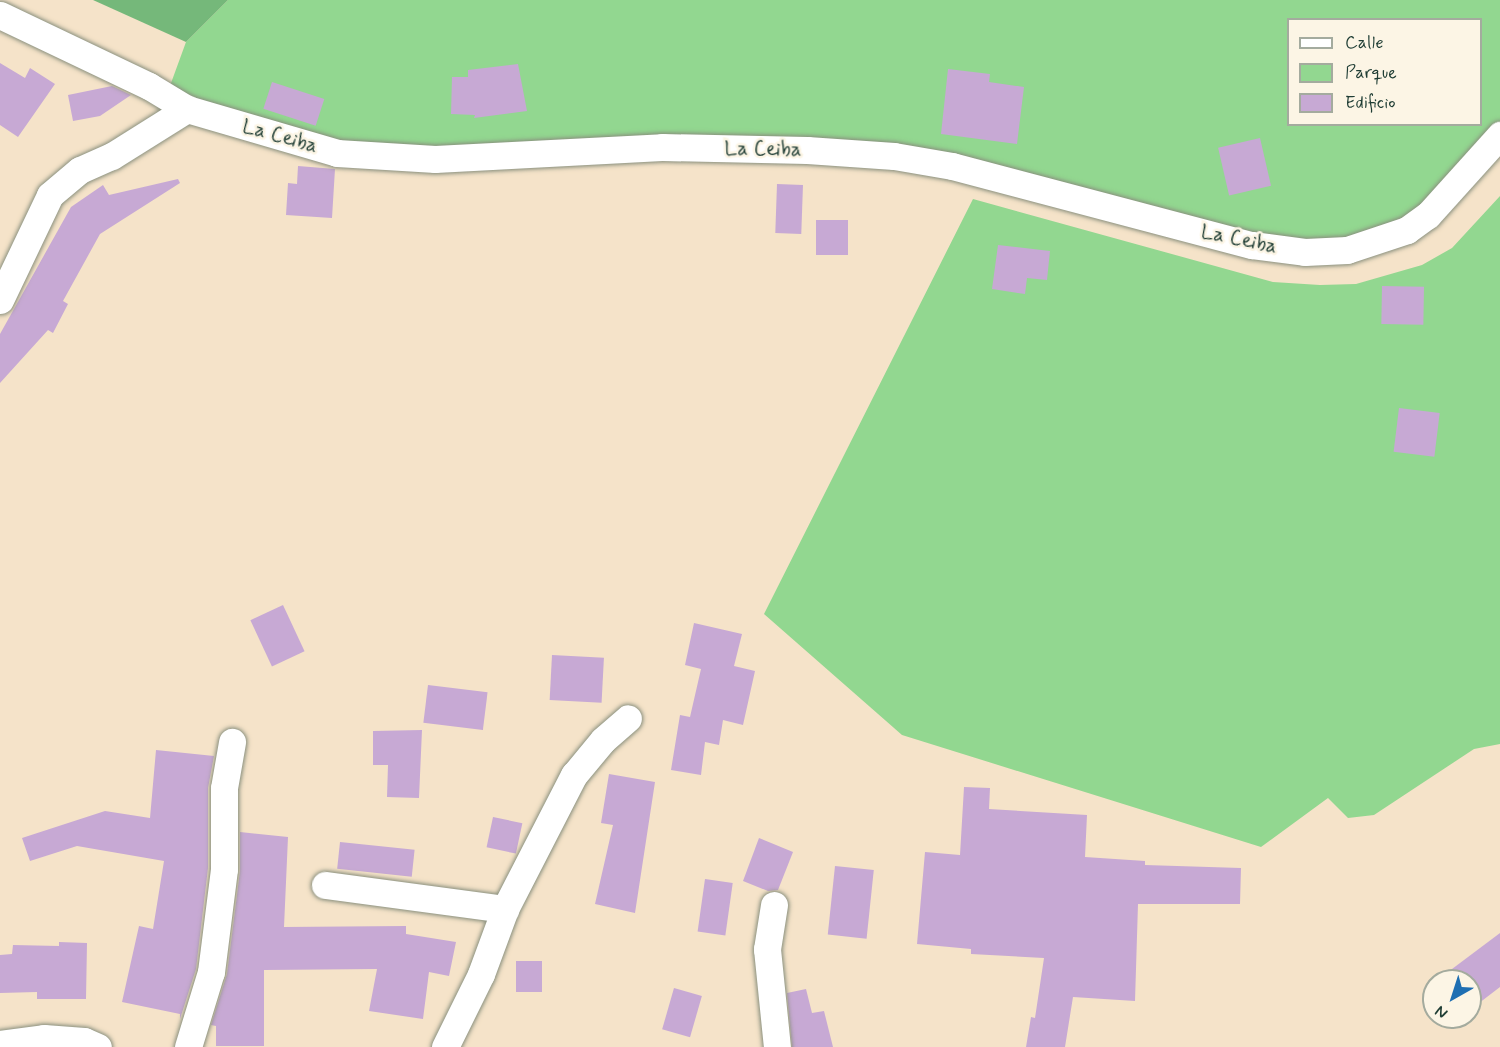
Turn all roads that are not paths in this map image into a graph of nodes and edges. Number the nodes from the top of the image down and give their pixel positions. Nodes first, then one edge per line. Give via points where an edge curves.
1 (0, 15) edge
2 (187, 109) junction
3 (1500, 135) edge
4 (0, 300) edge
5 (628, 718) dead end
6 (232, 742) dead end
7 (325, 885) dead end
8 (774, 905) dead end
9 (505, 909) junction
10 (0, 1044) edge
11 (98, 1047) edge
12 (188, 1047) edge
13 (445, 1047) edge
14 (777, 1047) edge

1 - 2 street, La Ceiba via 149,86
2 - 3 street, La Ceiba via 338,153 386,159 662,147 894,156 963,169 1252,245 1305,252 1347,250 1407,230 1428,214
2 - 4 street via 112,156 80,170 50,195
5 - 9 street via 603,740 574,775
6 - 12 street via 224,788 224,869 211,972
7 - 9 street
8 - 14 street via 767,949
9 - 13 street via 481,974
10 - 11 street via 44,1038 84,1041

